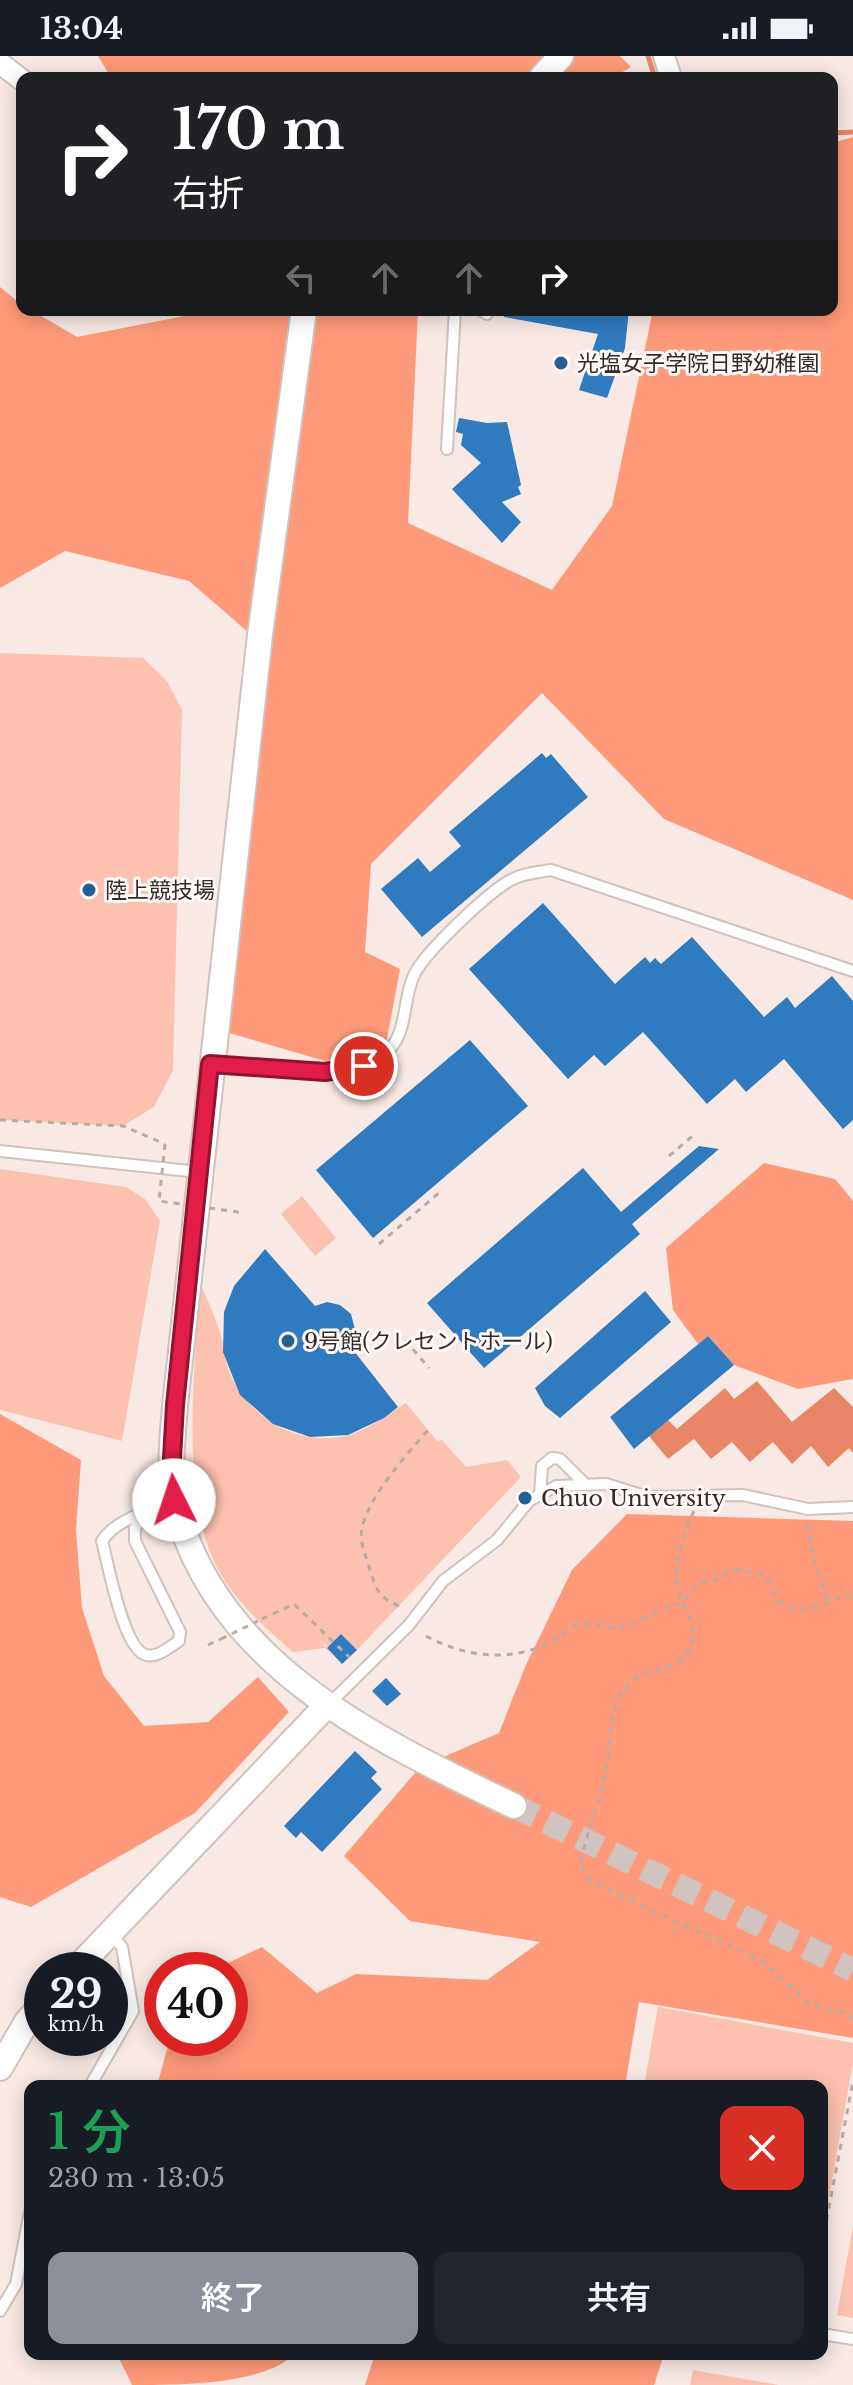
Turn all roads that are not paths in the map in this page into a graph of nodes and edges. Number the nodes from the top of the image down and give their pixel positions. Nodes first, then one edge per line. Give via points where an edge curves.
1 (561, 56) edge
2 (0, 63) edge
3 (546, 72) edge
4 (16, 75) edge
5 (303, 316) edge
6 (455, 316) edge
7 (447, 449) dead end
8 (853, 971) edge
9 (210, 1064) junction
10 (0, 1151) edge
11 (199, 1172) junction
12 (586, 1485) junction
13 (540, 1495) junction
14 (174, 1500) junction
15 (853, 1507) edge
16 (145, 1513) junction
17 (327, 1705) junction
18 (514, 1806) tunnel mouth
19 (110, 1933) junction
20 (92, 1952) edge
21 (24, 2026) edge
22 (0, 2068) edge
23 (93, 2080) edge
24 (24, 2243) edge
25 (0, 2311) edge
26 (828, 2335) edge
27 (853, 2339) edge

1 - 3 street
2 - 4 street
5 - 9 street
6 - 7 lane
8 - 9 lane via 551,870 514,878 432,945 413,976 406,1021 391,1048 364,1066 325,1072
9 - 11 street
10 - 11 lane
11 - 14 street via 175,1405
12 - 13 lane via 556,1486
12 - 13 lane via 560,1459 552,1458 542,1466
12 - 15 lane via 606,1484 648,1497 743,1495 808,1509
13 - 17 lane via 497,1540 443,1581 409,1625
14 - 16 lane
14 - 17 street via 195,1558 222,1607
16 - 16 lane via 135,1528 135,1541 180,1632 179,1641 148,1656 138,1652 128,1635 102,1541 110,1529
17 - 18 street via 397,1750
17 - 19 street
19 - 20 street
19 - 23 lane via 122,1947 133,2011
21 - 22 street
24 - 25 lane via 16,2284
26 - 27 lane

